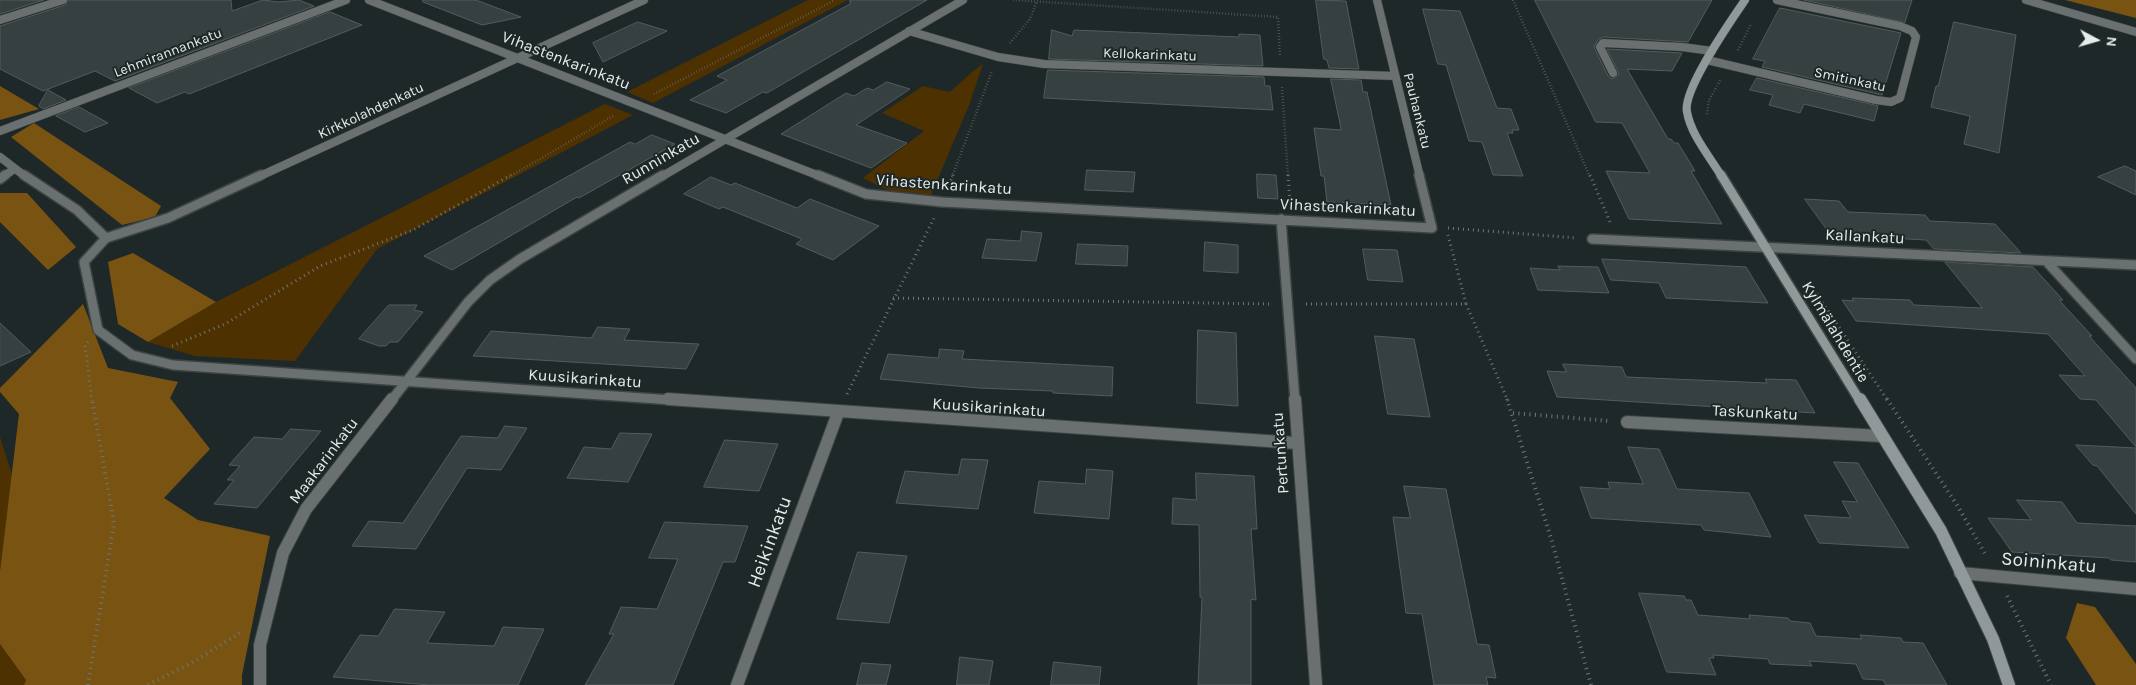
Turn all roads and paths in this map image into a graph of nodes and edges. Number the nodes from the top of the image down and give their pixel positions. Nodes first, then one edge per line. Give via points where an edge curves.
1 (63, 0) edge
2 (346, 0) edge
3 (369, 0) edge
4 (644, 0) edge
5 (835, 0) edge
6 (963, 0) edge
7 (1377, 0) edge
8 (1513, 0) edge
9 (1745, 0) edge
10 (1777, 0) edge
11 (2026, 0) edge
12 (1755, 16) dead end
13 (0, 20) edge
14 (908, 31) junction
15 (2136, 32) edge
16 (1710, 55) junction
17 (517, 58) junction
18 (1730, 65) junction
19 (1613, 73) dead end
20 (1395, 76) junction
21 (634, 104) junction
22 (1707, 115) dead end
23 (0, 130) edge
24 (724, 140) junction
25 (0, 157) edge
26 (14, 169) junction
27 (0, 179) edge
28 (1281, 219) junction
29 (1432, 228) joint
30 (106, 238) junction
31 (1592, 239) joint
32 (1618, 240) junction
33 (1766, 247) junction
34 (2046, 261) junction
35 (2136, 265) edge
36 (1815, 290) dead end
37 (894, 298) dead end
38 (1286, 304) junction
39 (1466, 304) junction
40 (98, 330) junction
41 (142, 358) junction
42 (2136, 359) edge
43 (405, 381) junction
44 (838, 413) junction
45 (1513, 413) junction
46 (1627, 422) joint
47 (1881, 436) junction
48 (1296, 443) junction
49 (1960, 573) junction
50 (1999, 578) junction
51 (2136, 588) edge
52 (267, 617) junction
53 (88, 685) edge
54 (148, 685) edge
55 (260, 685) edge
56 (737, 685) edge
57 (1316, 685) edge
58 (1591, 685) edge
59 (2009, 685) edge
60 (2052, 685) edge

1 - 13 street
2 - 23 street, Lehmirannankatu
3 - 17 street, Vihastenkarinkatu
4 - 17 street, Kirkkolahdenkatu
5 - 21 path
6 - 14 street, Runninkatu
7 - 20 street, Pauhankatu
8 - 32 path
9 - 16 street, Kylmälahdentie
10 - 18 street, Smitinkatu via 1912,31 1916,37 1900,98 1890,102 1876,100
11 - 15 street
12 - 18 path
14 - 20 street, Kellokarinkatu via 998,57 1044,64
14 - 24 street, Runninkatu
16 - 18 street, Smitinkatu
16 - 19 street, Smitinkatu via 1687,47 1603,43 1600,47 1602,54
16 - 33 street, Kylmälahdentie via 1687,97 1686,111 1695,133
17 - 21 street, Vihastenkarinkatu
17 - 30 street, Kirkkolahdenkatu via 168,218
18 - 22 path via 1710,96
20 - 29 street, Pauhankatu
21 - 24 street, Vihastenkarinkatu
21 - 41 path via 413,230 320,266 225,324
24 - 28 street, Vihastenkarinkatu via 866,194 897,199
24 - 43 street, Runninkatu via 520,259 490,280 468,302
25 - 26 street
26 - 27 street
26 - 30 street via 77,210
28 - 29 street, Vihastenkarinkatu
28 - 38 street, Pertunkatu
30 - 40 street via 84,262
31 - 32 street, Kallankatu
31 - 39 path via 1446,228
32 - 33 street, Kallankatu
33 - 34 street, Kallankatu
33 - 47 street, Kylmälahdentie
34 - 35 street, Kallankatu
34 - 42 street
36 - 50 path via 1957,506
37 - 38 path
38 - 39 path
38 - 48 street, Pertunkatu
39 - 45 path
40 - 41 street, Kuusikarinkatu via 132,356
40 - 53 path via 85,345 114,523
41 - 43 street, Kuusikarinkatu via 172,366
43 - 44 street, Kuusikarinkatu
43 - 52 street, Maakarinkatu via 306,509 283,553
44 - 48 street, Kuusikarinkatu
44 - 56 street, Heikinkatu
45 - 46 path
45 - 58 path via 1552,538
46 - 47 street, Taskunkatu
47 - 49 street, Kylmälahdentie via 1941,531
48 - 57 street, Pertunkatu
49 - 50 street, Soininkatu
49 - 59 street, Kylmälahdentie via 1993,639
50 - 51 street, Soininkatu
50 - 60 path
52 - 54 path
52 - 55 street, Maakarinkatu via 260,645

